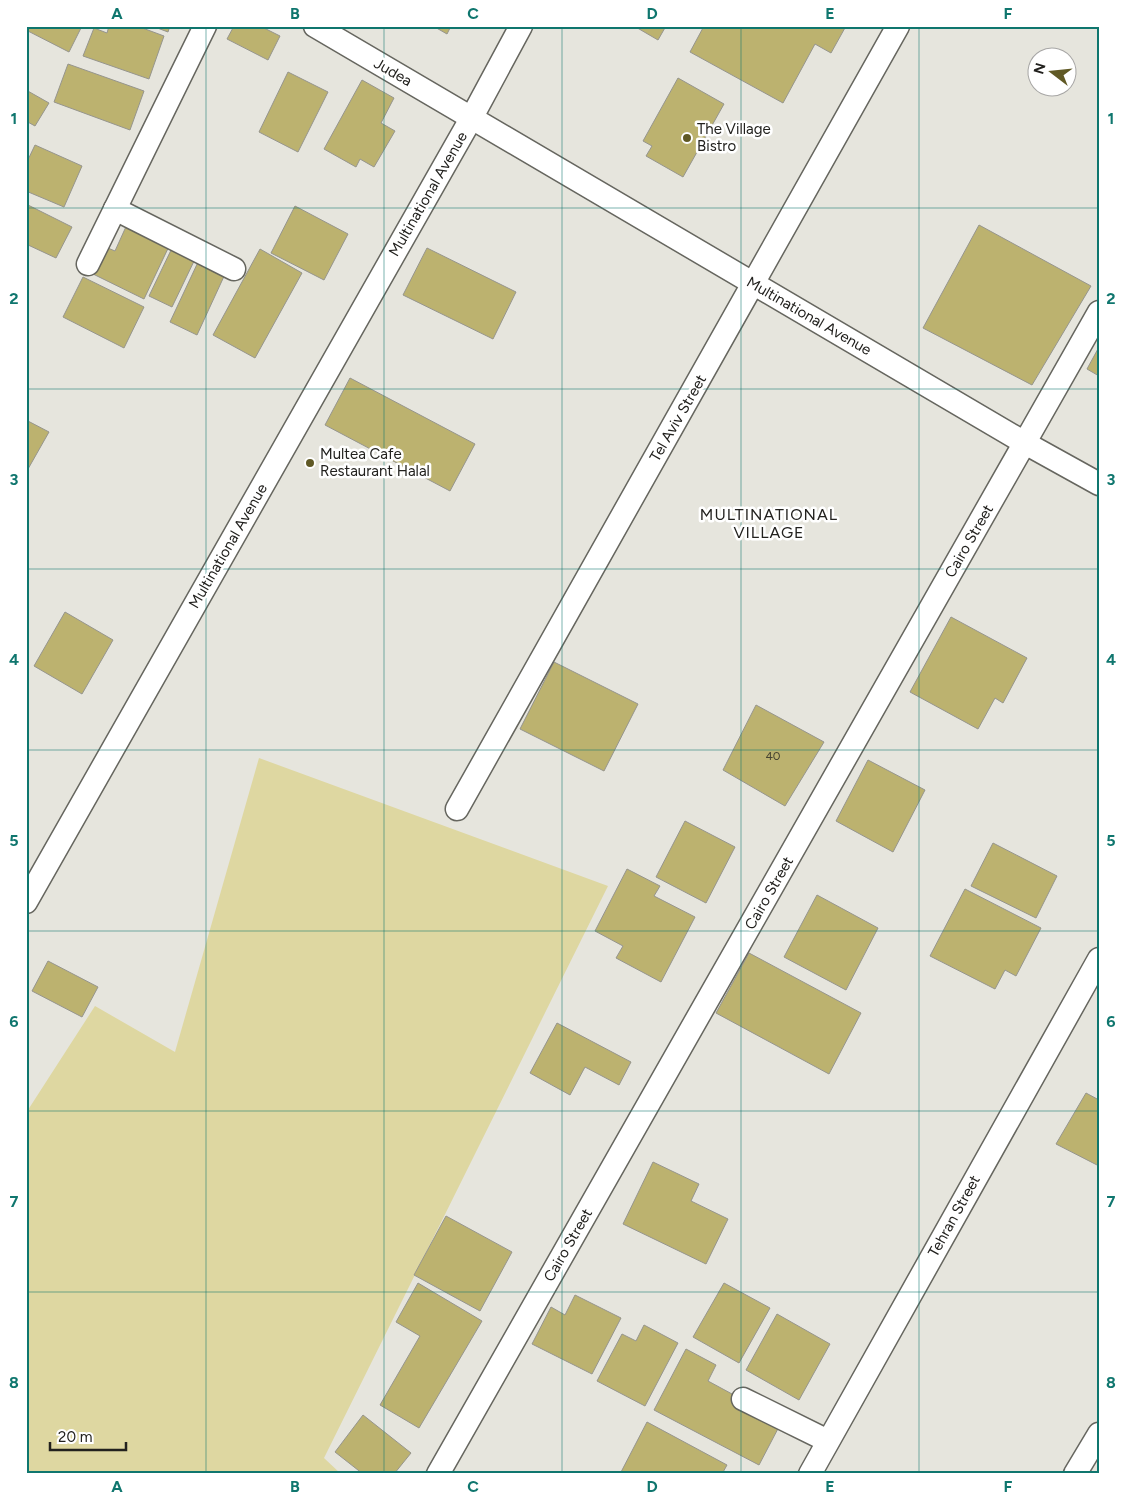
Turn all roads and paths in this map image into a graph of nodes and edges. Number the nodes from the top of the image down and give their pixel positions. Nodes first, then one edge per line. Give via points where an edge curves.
1 (206, 26) edge
2 (314, 26) edge
3 (521, 26) edge
4 (898, 26) edge
5 (472, 117) junction
6 (115, 209) junction
7 (88, 264) dead end
8 (234, 269) dead end
9 (754, 284) junction
10 (1099, 312) edge
11 (1025, 443) junction
12 (1099, 484) edge
13 (457, 809) dead end
14 (26, 902) edge
15 (1099, 959) edge
16 (743, 1399) dead end
17 (1099, 1434) edge
18 (828, 1441) junction
19 (438, 1474) edge
20 (810, 1474) edge
21 (1075, 1474) edge

1 - 6 street
2 - 5 street, Judea
3 - 5 street
4 - 9 street, Tel Aviv Street
5 - 9 street, Multinational Avenue
5 - 14 street, Multinational Avenue
6 - 7 street
6 - 8 street
9 - 11 street, Multinational Avenue
9 - 13 street, Tel Aviv Street
10 - 11 street, Cairo Street
11 - 12 street, Multinational Avenue
11 - 19 street, Cairo Street
15 - 18 street, Tehran Street
16 - 18 street
17 - 21 street
18 - 20 street, Tehran Street

